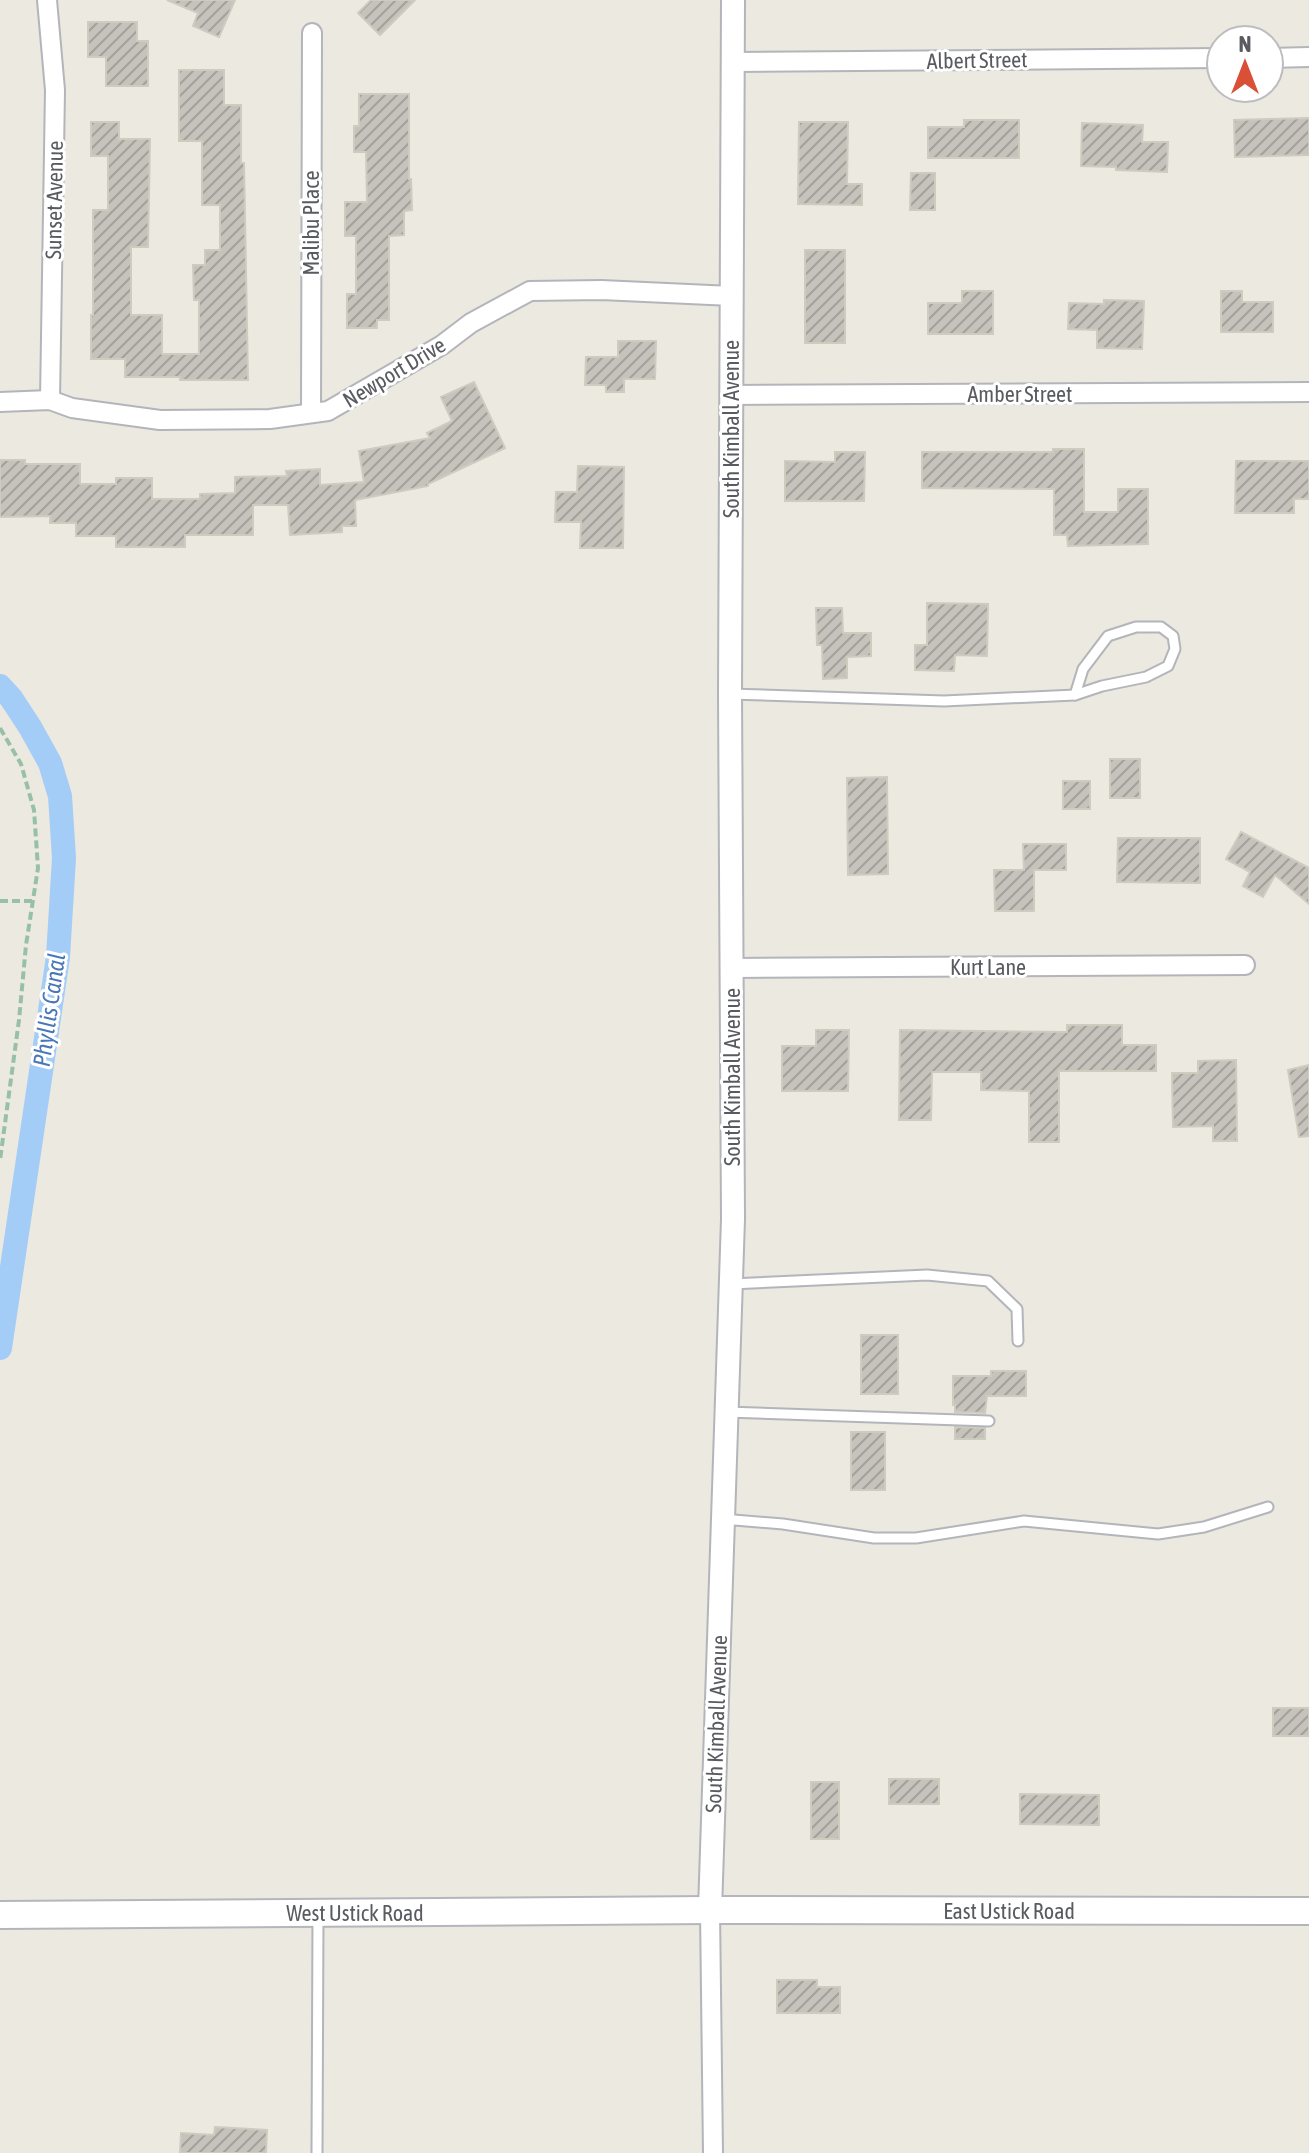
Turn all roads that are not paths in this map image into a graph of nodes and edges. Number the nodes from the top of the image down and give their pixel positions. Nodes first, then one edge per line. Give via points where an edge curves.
1 (47, 0) edge
2 (733, 0) edge
3 (312, 33) dead end
4 (1309, 57) edge
5 (1205, 58) edge
6 (1285, 58) edge
7 (733, 62) junction
8 (732, 296) junction
9 (1309, 392) edge
10 (731, 395) junction
11 (50, 400) junction
12 (0, 402) edge
13 (311, 413) junction
14 (730, 694) junction
15 (1075, 695) junction
16 (1245, 965) dead end
17 (732, 968) junction
18 (730, 1284) junction
19 (1018, 1341) dead end
20 (726, 1412) junction
21 (989, 1421) dead end
22 (1268, 1507) dead end
23 (722, 1519) junction
24 (710, 1910) junction
25 (1309, 1911) edge
26 (318, 1913) junction
27 (0, 1915) edge
28 (317, 2153) edge
29 (713, 2153) edge

1 - 11 street, Sunset Avenue via 55,90
2 - 7 street, South Kimball Avenue
3 - 13 street, Malibu Place
4 - 6 street
5 - 7 street, Albert Street
7 - 8 street, South Kimball Avenue
8 - 10 street, South Kimball Avenue
8 - 13 street, Newport Drive via 530,291 328,411
9 - 10 street, Amber Street
10 - 14 street, South Kimball Avenue
11 - 12 street, Newport Drive
11 - 13 street, Newport Drive via 160,420 270,419
14 - 15 lane via 944,701
14 - 17 street, South Kimball Avenue
15 - 15 lane via 1083,669 1108,636 1136,627 1161,627 1173,636 1175,649 1168,666
16 - 17 street, Kurt Lane
17 - 18 street, South Kimball Avenue
18 - 19 lane via 927,1275 988,1281 1017,1309
18 - 20 street, South Kimball Avenue
20 - 21 lane
20 - 23 street, South Kimball Avenue
22 - 23 lane via 1204,1527 1158,1534 1024,1521 916,1538 874,1538
23 - 24 street, South Kimball Avenue
24 - 25 main road, East Ustick Road
24 - 26 main road, West Ustick Road
24 - 29 street, South Kimball Avenue
26 - 27 main road, West Ustick Road
26 - 28 lane

